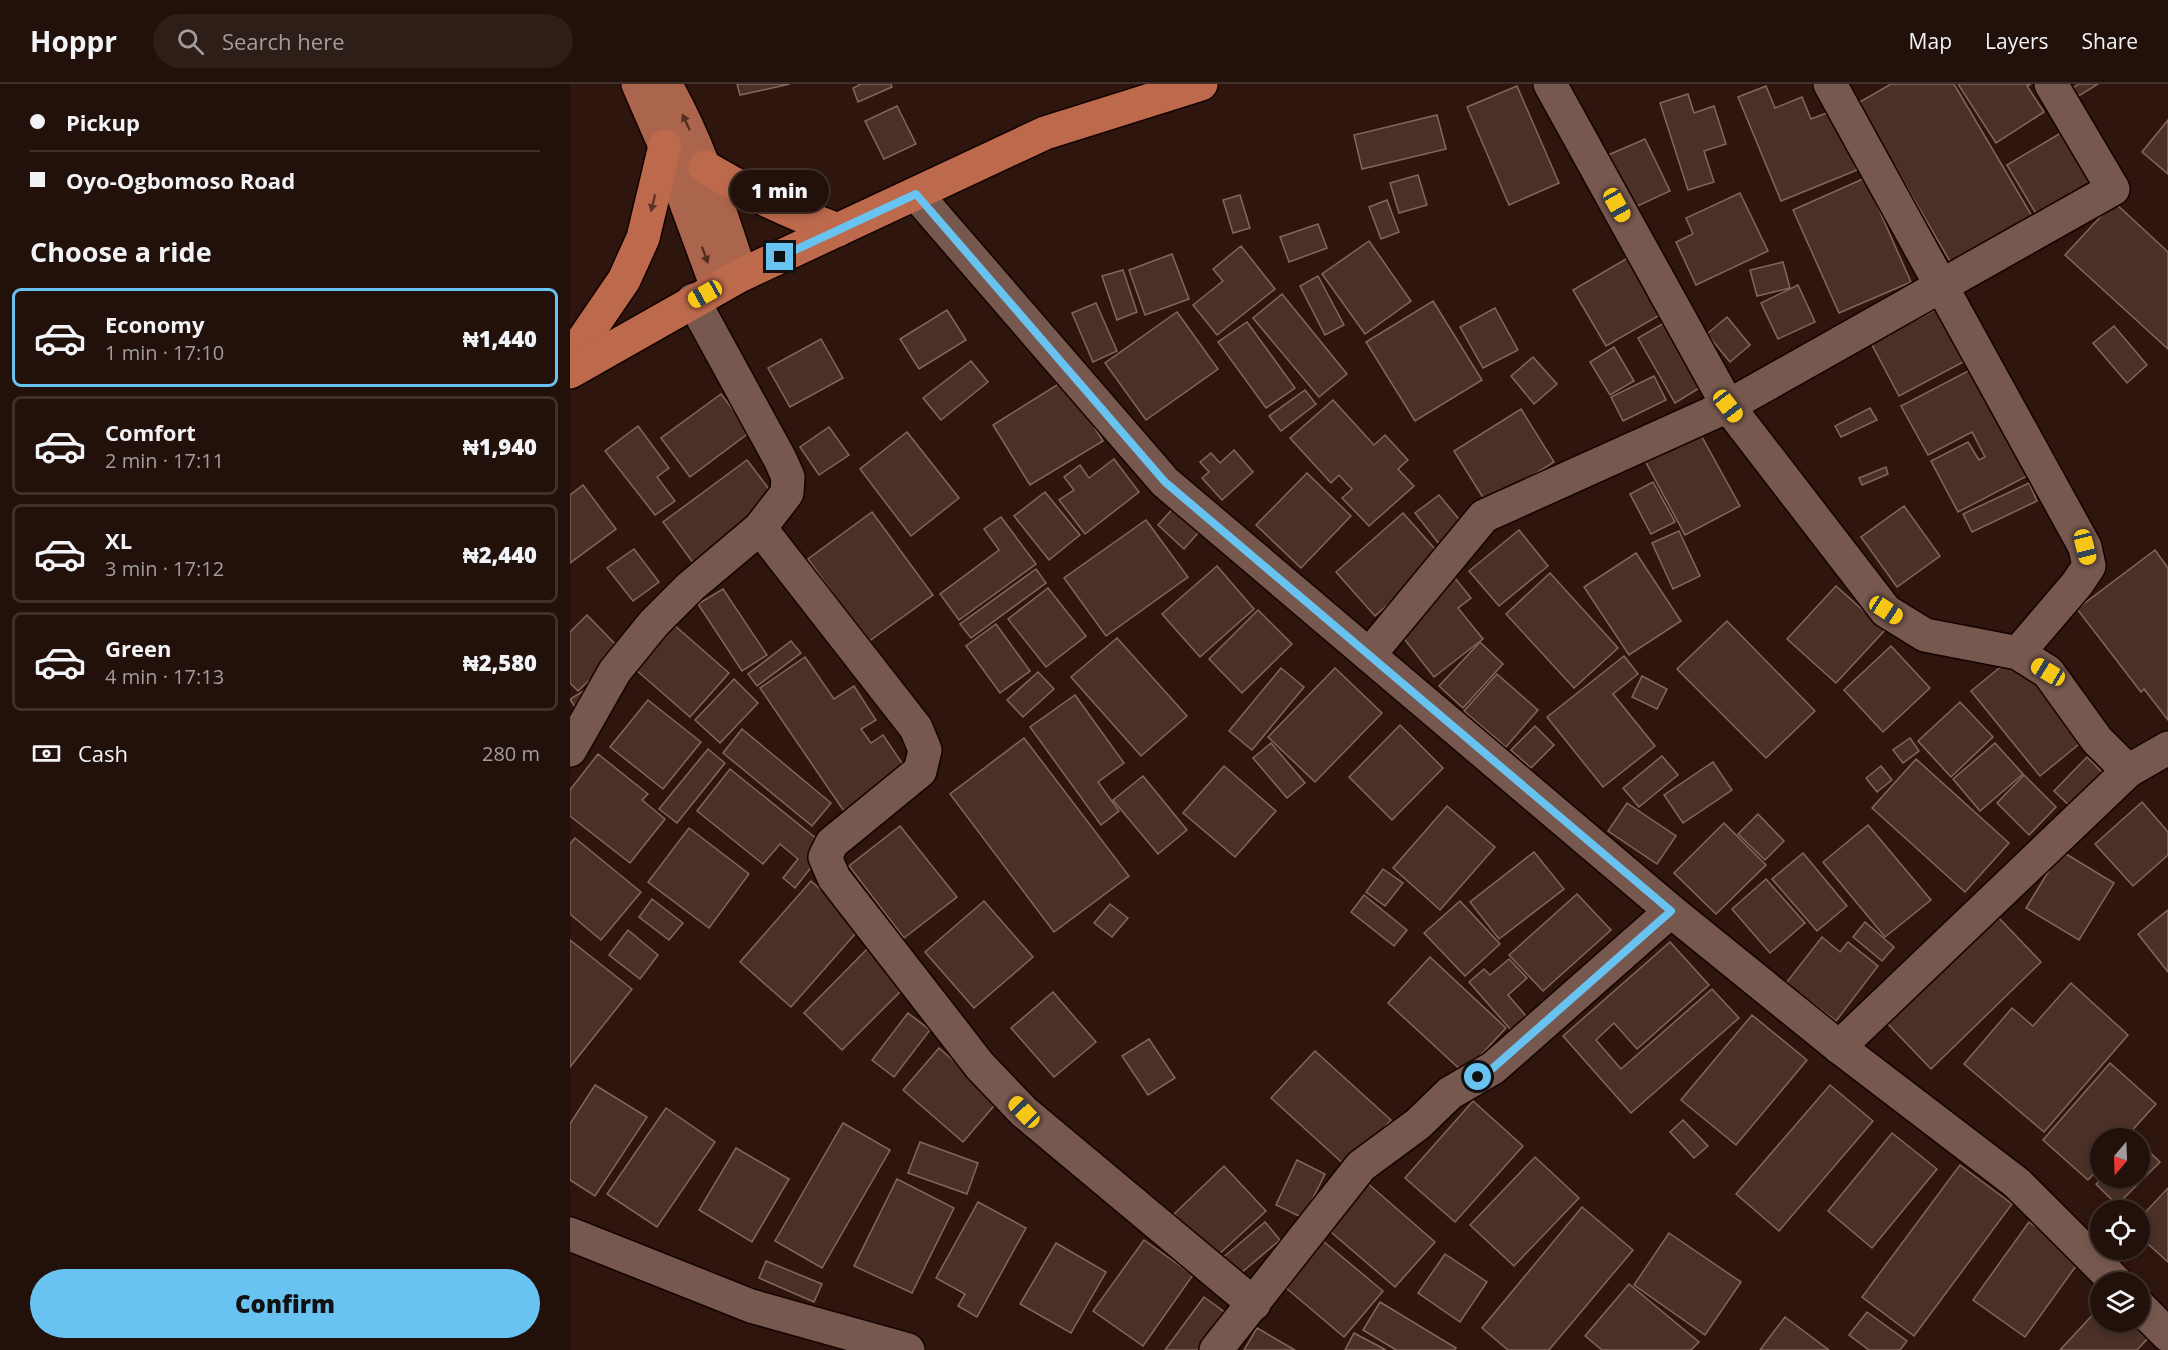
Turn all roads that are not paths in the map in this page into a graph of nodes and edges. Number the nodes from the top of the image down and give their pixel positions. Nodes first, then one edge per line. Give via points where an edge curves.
1 (638, 84) edge
2 (665, 84) edge
3 (1201, 84) edge
4 (1550, 84) edge
5 (1830, 84) edge
6 (2051, 84) edge
7 (666, 146) junction
8 (705, 167) junction
9 (916, 194) junction
10 (838, 230) junction
11 (1942, 285) junction
12 (717, 288) junction
13 (570, 359) edge
14 (570, 372) edge
15 (1728, 406) junction
16 (760, 528) junction
17 (2018, 653) junction
18 (1369, 655) junction
19 (2168, 748) edge
20 (570, 750) edge
21 (2128, 771) junction
22 (1671, 911) junction
23 (1839, 1047) junction
24 (570, 1234) edge
25 (2106, 1272) edge
26 (1254, 1304) junction
27 (2150, 1317) edge
28 (2168, 1335) edge
29 (908, 1350) edge
30 (1216, 1350) edge

1 - 7 main road
8 -> 2 main road via 685,117
3 - 9 highway via 1045,134
4 - 15 street
5 - 11 street
6 - 11 street via 2113,189
7 -> 12 main road
7 -> 13 highway via 643,238 624,280
8 - 10 highway via 788,212
8 - 12 main road
9 - 10 highway
9 - 18 street via 1165,482
10 - 12 highway
11 - 15 street
11 - 17 street via 2085,547 2089,566
12 - 14 highway
12 - 16 street via 788,477 787,493
15 - 17 street via 1886,610 1924,635
15 - 18 street via 1484,516
16 - 20 street via 654,623 615,671
16 - 26 street via 916,729 925,750 920,771 832,843 825,857 834,878 980,1066 1024,1112
17 - 21 street via 2048,672 2097,740
18 - 22 street
19 - 21 street
21 - 23 street
22 - 23 street
22 - 26 street via 1493,1068 1450,1094 1418,1124 1361,1166
23 - 25 street via 2017,1183
24 - 29 street via 751,1306
26 - 30 street
27 - 28 street

